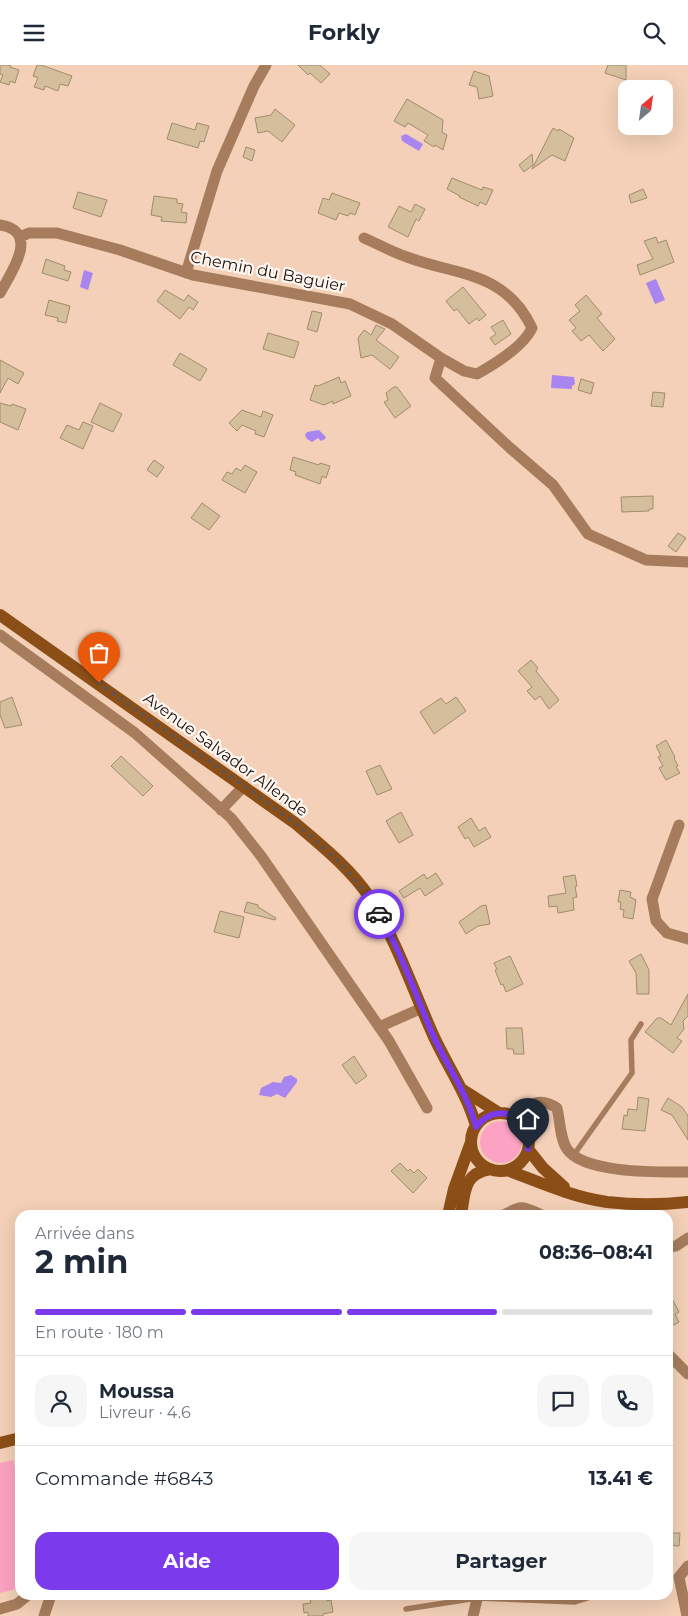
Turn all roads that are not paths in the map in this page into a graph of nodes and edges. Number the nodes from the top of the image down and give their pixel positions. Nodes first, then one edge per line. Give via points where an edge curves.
1 (266, 65) edge
2 (0, 225) edge
3 (20, 237) junction
4 (364, 238) dead end
5 (186, 273) junction
6 (0, 293) edge
7 (441, 358) junction
8 (688, 562) edge
9 (0, 615) edge
10 (0, 635) edge
11 (244, 786) junction
12 (221, 810) junction
13 (679, 825) dead end
14 (688, 939) edge
15 (422, 1008) junction
16 (641, 1023) dead end
17 (379, 1027) junction
18 (462, 1089) junction
19 (427, 1108) dead end
20 (499, 1113) junction
21 (517, 1118) junction
22 (476, 1127) junction
23 (471, 1142) junction
24 (528, 1149) junction
25 (573, 1156) junction
26 (490, 1169) junction
27 (507, 1170) junction
28 (688, 1172) edge
29 (454, 1189) junction
30 (569, 1192) junction
31 (688, 1202) edge
32 (449, 1210) edge
33 (456, 1210) edge
34 (462, 1210) edge
35 (513, 1210) edge
36 (530, 1210) edge
37 (688, 1238) edge
38 (673, 1246) edge
39 (673, 1359) edge
40 (688, 1374) edge
41 (15, 1440) edge
42 (0, 1443) edge
43 (688, 1566) edge
44 (22, 1600) edge
45 (49, 1600) edge
46 (459, 1600) edge
47 (476, 1600) edge
48 (536, 1600) edge
49 (581, 1600) edge
50 (0, 1609) edge
51 (406, 1609) dead end
52 (44, 1616) edge
53 (473, 1616) edge
54 (688, 1616) edge

1 - 5 street via 216,171
2 - 3 street via 13,229
3 - 5 street, Chemin du Baguier via 29,233 56,233
3 - 6 street via 22,244 18,258
4 - 7 street, Chemin du Baguier via 406,257 472,275 499,288 517,302 532,328 529,335 496,363 476,374
5 - 7 street, Chemin du Baguier via 350,304 392,324
7 - 8 street via 435,378 552,485 588,534 646,560
9 - 11 main road, Avenue Salvador Allende
10 - 12 street via 135,733
11 - 12 street
11 - 15 main road, Avenue Salvador Allende via 327,849 369,897 399,953
12 - 17 street via 261,856
13 - 14 street via 652,899 656,921 668,933
15 - 17 street
15 - 18 main road, Avenue Salvador Allende
16 - 25 lane via 631,1040 632,1073
17 - 19 street
18 - 20 main road, Avenue Salvador Allende
18 - 22 main road, Avenue Salvador Allende
20 - 21 main road
20 - 22 main road via 486,1117
21 - 24 main road via 527,1132
21 - 25 street via 532,1105 541,1101 550,1103 557,1108 565,1147
22 - 23 main road
23 - 26 main road via 476,1158
23 - 29 main road
24 - 27 main road via 520,1163
24 - 30 main road
25 - 28 street via 623,1171
26 - 27 main road
26 - 34 main road via 476,1173 469,1180
27 - 30 main road
29 - 32 main road
29 - 33 street via 458,1196
30 - 31 main road via 626,1203
35 - 36 street via 523,1207
37 - 38 street
39 - 40 street
41 - 42 main road
43 - 54 street via 679,1577
44 - 50 street
45 - 52 street
46 - 51 lane
47 - 53 street
48 - 49 lane

